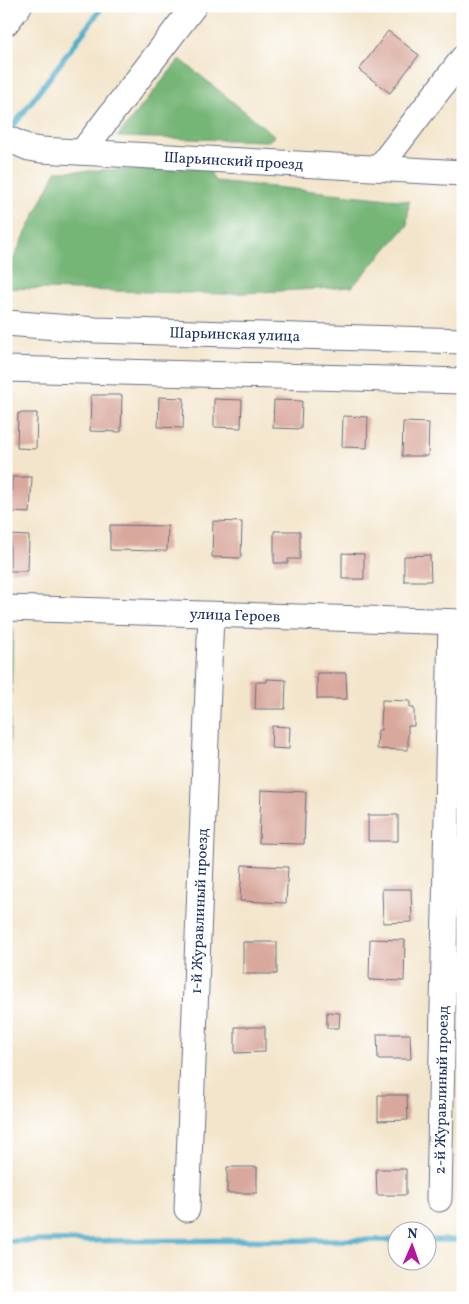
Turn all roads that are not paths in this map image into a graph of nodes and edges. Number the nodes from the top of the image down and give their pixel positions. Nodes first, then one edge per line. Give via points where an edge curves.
1 (19, 6) edge
2 (194, 6) edge
3 (6, 23) edge
4 (463, 58) edge
5 (6, 138) edge
6 (82, 152) junction
7 (379, 168) junction
8 (463, 173) edge
9 (6, 322) edge
10 (463, 341) edge
11 (6, 369) edge
12 (463, 381) edge
13 (6, 608) edge
14 (211, 615) junction
15 (457, 622) edge
16 (439, 1199) dead end
17 (187, 1209) dead end

1 - 3 street
2 - 6 street
4 - 7 street
5 - 6 street, Шарьинский проезд via 29,148
6 - 7 street, Шарьинский проезд
7 - 8 street, Шарьинский проезд
9 - 10 street, Шарьинская улица via 96,330
11 - 12 street
13 - 14 street, улица Героев
14 - 15 street, улица Героев
14 - 17 street, 1-й Журавлиный проезд
15 - 16 street, 2-й Журавлиный проезд

